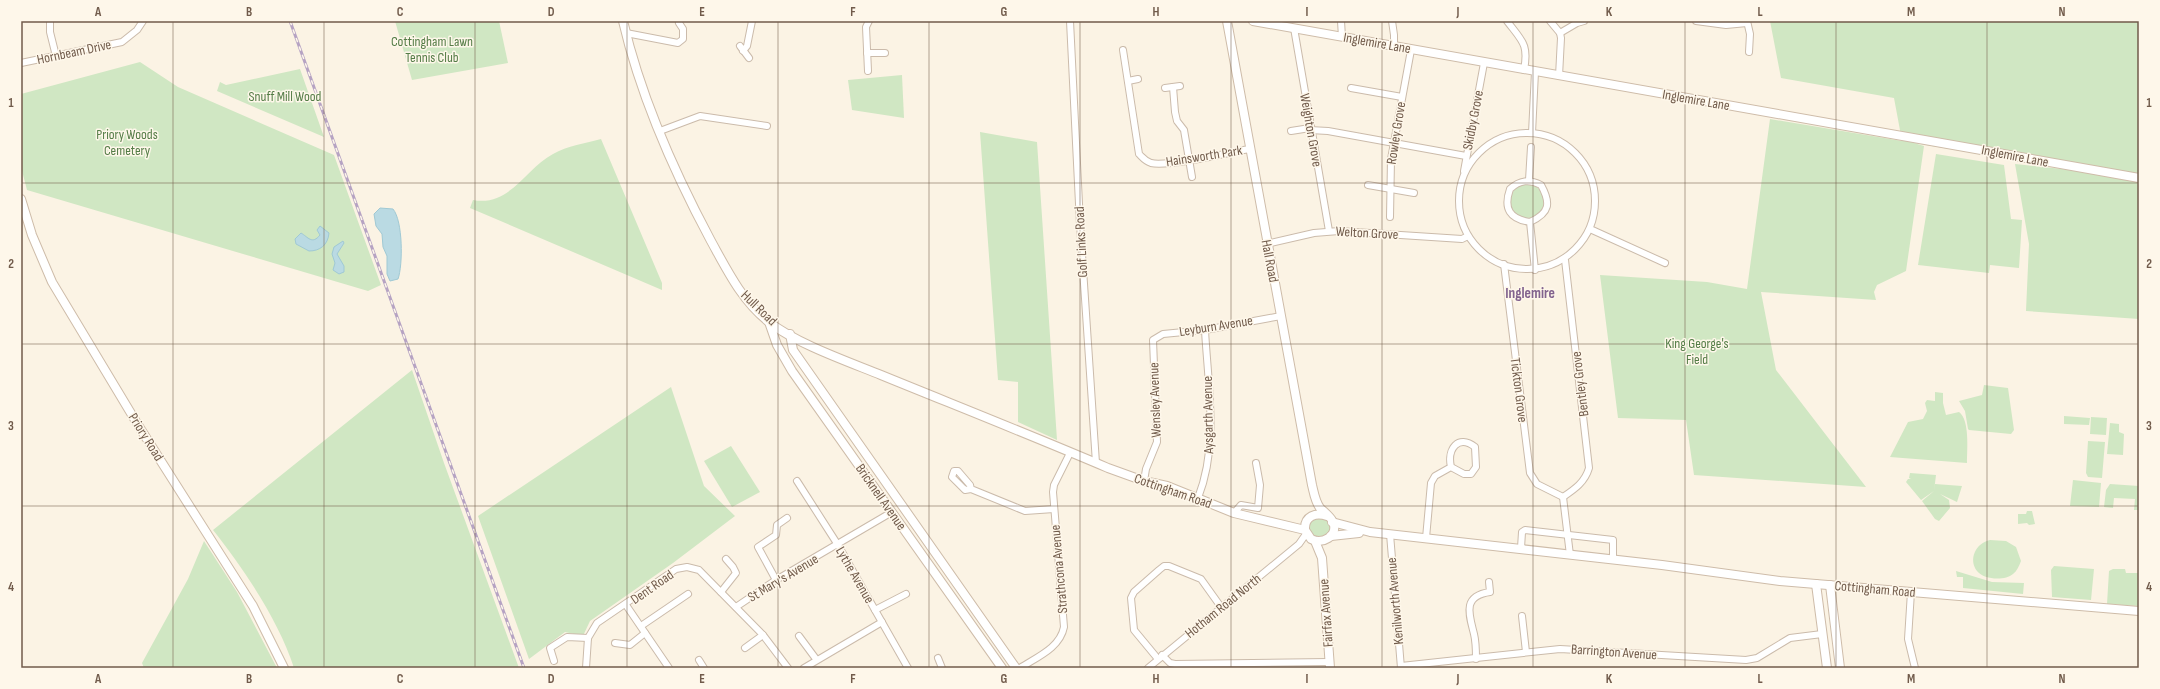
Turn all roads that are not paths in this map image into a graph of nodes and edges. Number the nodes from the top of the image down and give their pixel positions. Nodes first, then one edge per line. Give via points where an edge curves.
1 (50, 21) edge
2 (143, 21) edge
3 (623, 21) edge
4 (752, 21) edge
5 (869, 21) edge
6 (1070, 21) edge
7 (1227, 21) edge
8 (1253, 21) edge
9 (1341, 21) edge
10 (1392, 21) edge
11 (1507, 21) edge
12 (1550, 21) edge
13 (1584, 21) edge
14 (1696, 21) edge
15 (1747, 22) edge
16 (678, 23) dead end
17 (1292, 25) edge
18 (626, 33) junction
19 (1560, 33) junction
20 (1342, 37) junction
21 (1394, 46) junction
22 (1123, 50) dead end
23 (1411, 50) junction
24 (867, 53) junction
25 (885, 53) dead end
26 (1748, 54) dead end
27 (56, 56) junction
28 (749, 58) dead end
29 (21, 62) edge
30 (1484, 63) junction
31 (1524, 70) junction
32 (868, 71) dead end
33 (1535, 72) junction
34 (1559, 76) junction
35 (1138, 79) dead end
36 (1128, 81) junction
37 (1180, 86) dead end
38 (1173, 87) junction
39 (1165, 88) dead end
40 (1351, 88) dead end
41 (1402, 97) junction
42 (767, 127) dead end
43 (1310, 129) junction
44 (660, 131) junction
45 (1291, 131) dead end
46 (1532, 133) junction
47 (1394, 143) junction
48 (1531, 147) dead end
49 (1249, 149) junction
50 (1466, 156) junction
51 (1190, 160) junction
52 (1192, 177) dead end
53 (1463, 177) junction
54 (2139, 178) edge
55 (1529, 180) junction
56 (1368, 184) dead end
57 (1390, 188) junction
58 (1414, 193) dead end
59 (21, 199) edge
60 (1390, 217) dead end
61 (1530, 222) junction
62 (1590, 229) junction
63 (1329, 231) junction
64 (1468, 236) junction
65 (1266, 244) junction
66 (1565, 260) junction
67 (1665, 263) dead end
68 (1504, 264) junction
69 (1535, 270) junction
70 (1281, 316) junction
71 (769, 322) junction
72 (1206, 330) junction
73 (790, 334) junction
74 (1153, 340) joint
75 (1070, 453) junction
76 (1096, 463) junction
77 (1255, 463) dead end
78 (1451, 467) junction
79 (1144, 481) junction
80 (797, 484) dead end
81 (971, 489) dead end
82 (1563, 497) junction
83 (1198, 498) junction
84 (1316, 500) junction
85 (1054, 509) junction
86 (892, 512) junction
87 (1234, 513) junction
88 (787, 518) dead end
89 (1309, 518) junction
90 (1330, 519) junction
91 (1277, 522) junction
92 (1370, 532) junction
93 (1390, 534) junction
94 (1569, 534) junction
95 (1309, 536) junction
96 (1329, 538) junction
97 (1426, 538) junction
98 (838, 545) junction
99 (1521, 548) junction
100 (1570, 555) junction
101 (1322, 558) junction
102 (726, 559) dead end
103 (1613, 559) junction
104 (776, 580) junction
105 (1489, 582) dead end
106 (1816, 584) junction
107 (1830, 585) junction
108 (721, 592) junction
109 (1911, 592) junction
110 (688, 594) dead end
111 (906, 594) dead end
112 (626, 605) junction
113 (736, 607) junction
114 (1221, 607) junction
115 (875, 610) junction
116 (2139, 611) edge
117 (1522, 616) dead end
118 (882, 622) junction
119 (641, 626) junction
120 (646, 633) junction
121 (1822, 634) junction
122 (763, 635) junction
123 (799, 636) dead end
124 (588, 638) junction
125 (615, 643) dead end
126 (745, 648) dead end
127 (1526, 652) junction
128 (1160, 657) junction
129 (938, 658) dead end
130 (816, 659) junction
131 (1476, 659) junction
132 (698, 660) dead end
133 (554, 661) dead end
134 (1329, 665) edge
135 (1401, 667) edge
136 (284, 668) edge
137 (586, 668) edge
138 (669, 668) edge
139 (704, 668) edge
140 (788, 668) edge
141 (804, 668) edge
142 (908, 668) edge
143 (942, 668) edge
144 (1002, 668) edge
145 (1016, 668) edge
146 (1020, 668) edge
147 (1148, 668) edge
148 (1827, 668) edge
149 (1840, 668) edge
150 (1915, 668) edge

1 - 27 street
2 - 27 street, Hornbeam Drive via 137,30 122,42
3 - 18 street, Hull Road
4 - 28 street via 747,46 741,49
5 - 24 street via 866,27
6 - 76 street, Golf Links Road via 1080,231
7 - 49 street, Hall Road
8 - 17 street, Inglemire Lane
9 - 20 street
10 - 21 street
11 - 31 street via 1527,50
12 - 19 street
13 - 19 street
14 - 15 street via 1726,25
15 - 26 street via 1750,34
16 - 18 street via 683,29 683,39 678,43
17 - 20 street, Inglemire Lane
17 - 43 street, Weighton Grove
18 - 44 street, Hull Road via 640,82
19 - 34 street
20 - 21 street, Inglemire Lane
21 - 23 street, Inglemire Lane
22 - 36 street, Hainsworth Park
23 - 30 street, Inglemire Lane
23 - 41 street, Rowley Grove
24 - 25 street
24 - 32 street
27 - 29 street, Hornbeam Drive
30 - 31 street, Inglemire Lane
30 - 50 street, Skidby Grove
31 - 33 street, Inglemire Lane
33 - 34 street, Inglemire Lane
33 - 46 street
34 - 54 street, Inglemire Lane
35 - 36 street
36 - 51 street, Hainsworth Park via 1139,154 1145,161 1153,163
37 - 38 street
38 - 39 street
38 - 51 street via 1177,122 1184,130
40 - 41 street
41 - 47 street, Rowley Grove
42 - 44 street via 700,116
43 - 45 street
43 - 47 street
43 - 63 street, Weighton Grove
44 - 71 street, Hull Road via 693,208 729,274 747,301
46 - 53 street via 1509,135 1494,142 1481,151 1468,166
46 - 62 street via 1563,143 1585,164 1594,186 1596,200
47 - 50 street
47 - 57 street, Rowley Grove
48 - 55 street
49 - 51 street, Hainsworth Park
49 - 65 street, Hall Road
50 - 53 street, Skidby Grove
51 - 52 street
53 - 64 street, Skidby Grove via 1459,209
55 - 61 street via 1541,184 1547,195 1545,211
55 - 61 street via 1522,181 1510,189 1507,202 1512,215 1518,220
56 - 57 street
57 - 58 street
57 - 60 street, Rowley Grove
59 - 136 street, Priory Road via 32,235 52,282 134,418 253,606
61 - 69 street
62 - 66 street via 1584,240
62 - 67 street
63 - 64 street, Welton Grove via 1462,239
63 - 65 street, Welton Grove
64 - 68 street, Skidby Grove via 1480,250 1493,260
65 - 70 street, Hall Road
66 - 69 street via 1545,269
66 - 82 street, Bentley Grove via 1589,468 1587,477 1577,488
68 - 69 street, Skidby Grove via 1514,268
68 - 82 street, Tickton Grove via 1530,473 1537,484
70 - 72 street, Leyburn Avenue
70 - 84 street, Hall Road
71 - 73 street, Hull Road
71 - 86 street, Bricknell Avenue via 776,344 792,371
72 - 74 street, Leyburn Avenue via 1163,334
72 - 83 street, Aysgarth Avenue via 1211,446 1205,481
73 - 75 street, Hull Road via 857,365
73 - 145 street, Bricknell Avenue via 792,350
74 - 79 street, Wensley Avenue via 1157,442
75 - 76 street, Cottingham Road
75 - 85 street, Strathcona Avenue via 1054,486
76 - 79 street, Cottingham Road
77 - 87 street via 1260,485 1258,508 1241,505
78 - 78 street via 1451,450 1454,445 1471,444 1475,447 1476,467 1471,474 1464,474
78 - 97 street via 1436,476 1432,483
79 - 83 street, Cottingham Road via 1167,486
80 - 98 street, Lythe Avenue
81 - 85 street via 1025,511
82 - 94 street
83 - 87 street, Cottingham Road
84 - 89 street, Hall Road
84 - 90 street, Hall Road
85 - 146 street, Strathcona Avenue via 1064,627 1062,636 1055,645
86 - 98 street, St Mary's Avenue
86 - 144 street, Bricknell Avenue
87 - 91 street, Cottingham Road
88 - 104 street via 776,525 776,535 758,547
89 - 90 street via 1319,513
89 - 91 street, Cottingham Road
89 - 95 street
90 - 92 street, Cottingham Road
90 - 96 street via 1334,529
91 - 95 street, Cottingham Road
92 - 93 street, Cottingham Road
92 - 96 street, Cottingham Road
93 - 97 street, Cottingham Road
93 - 135 street, Kenilworth Avenue
94 - 99 street via 1525,530 1522,532
94 - 100 street
94 - 103 street via 1613,540
95 - 96 street via 1322,542
95 - 101 street, Fairfax Avenue
95 - 114 street, Hotham Road North
96 - 101 street, Fairfax Avenue
97 - 99 street, Cottingham Road
98 - 104 street, St Mary's Avenue
98 - 115 street, Lythe Avenue
99 - 100 street, Cottingham Road
100 - 103 street, Cottingham Road
101 - 134 street, Fairfax Avenue
102 - 108 street via 736,573
103 - 106 street, Cottingham Road
104 - 113 street, St Mary's Avenue
105 - 131 street via 1490,592 1473,598 1469,607
106 - 107 street, Cottingham Road
106 - 121 street
107 - 109 street, Cottingham Road
107 - 149 street
108 - 112 street, Dent Road via 698,570 687,567 676,569
108 - 113 street, Dent Road
109 - 116 street, Cottingham Road
109 - 150 street via 1908,640
110 - 119 street
111 - 115 street
112 - 119 street
112 - 124 street, Dent Road via 597,623
113 - 122 street, Dent Road
114 - 128 street, Hotham Road North
114 - 128 street via 1201,579 1169,566 1159,570 1134,592 1131,598 1134,630
115 - 118 street, Lythe Avenue
117 - 127 street
118 - 130 street
118 - 142 street, Lythe Avenue
119 - 120 street
120 - 125 street via 630,645
120 - 138 street
121 - 127 street, Barrington Avenue via 1790,638 1757,658 1746,660 1571,649
121 - 148 street
122 - 126 street
122 - 140 street, Dent Road
123 - 130 street
124 - 133 street via 567,637 550,648
124 - 137 street
127 - 131 street, Barrington Avenue
128 - 134 street via 1174,664
128 - 147 street, Hotham Road North
129 - 143 street
130 - 141 street
131 - 135 street, Barrington Avenue
132 - 139 street

